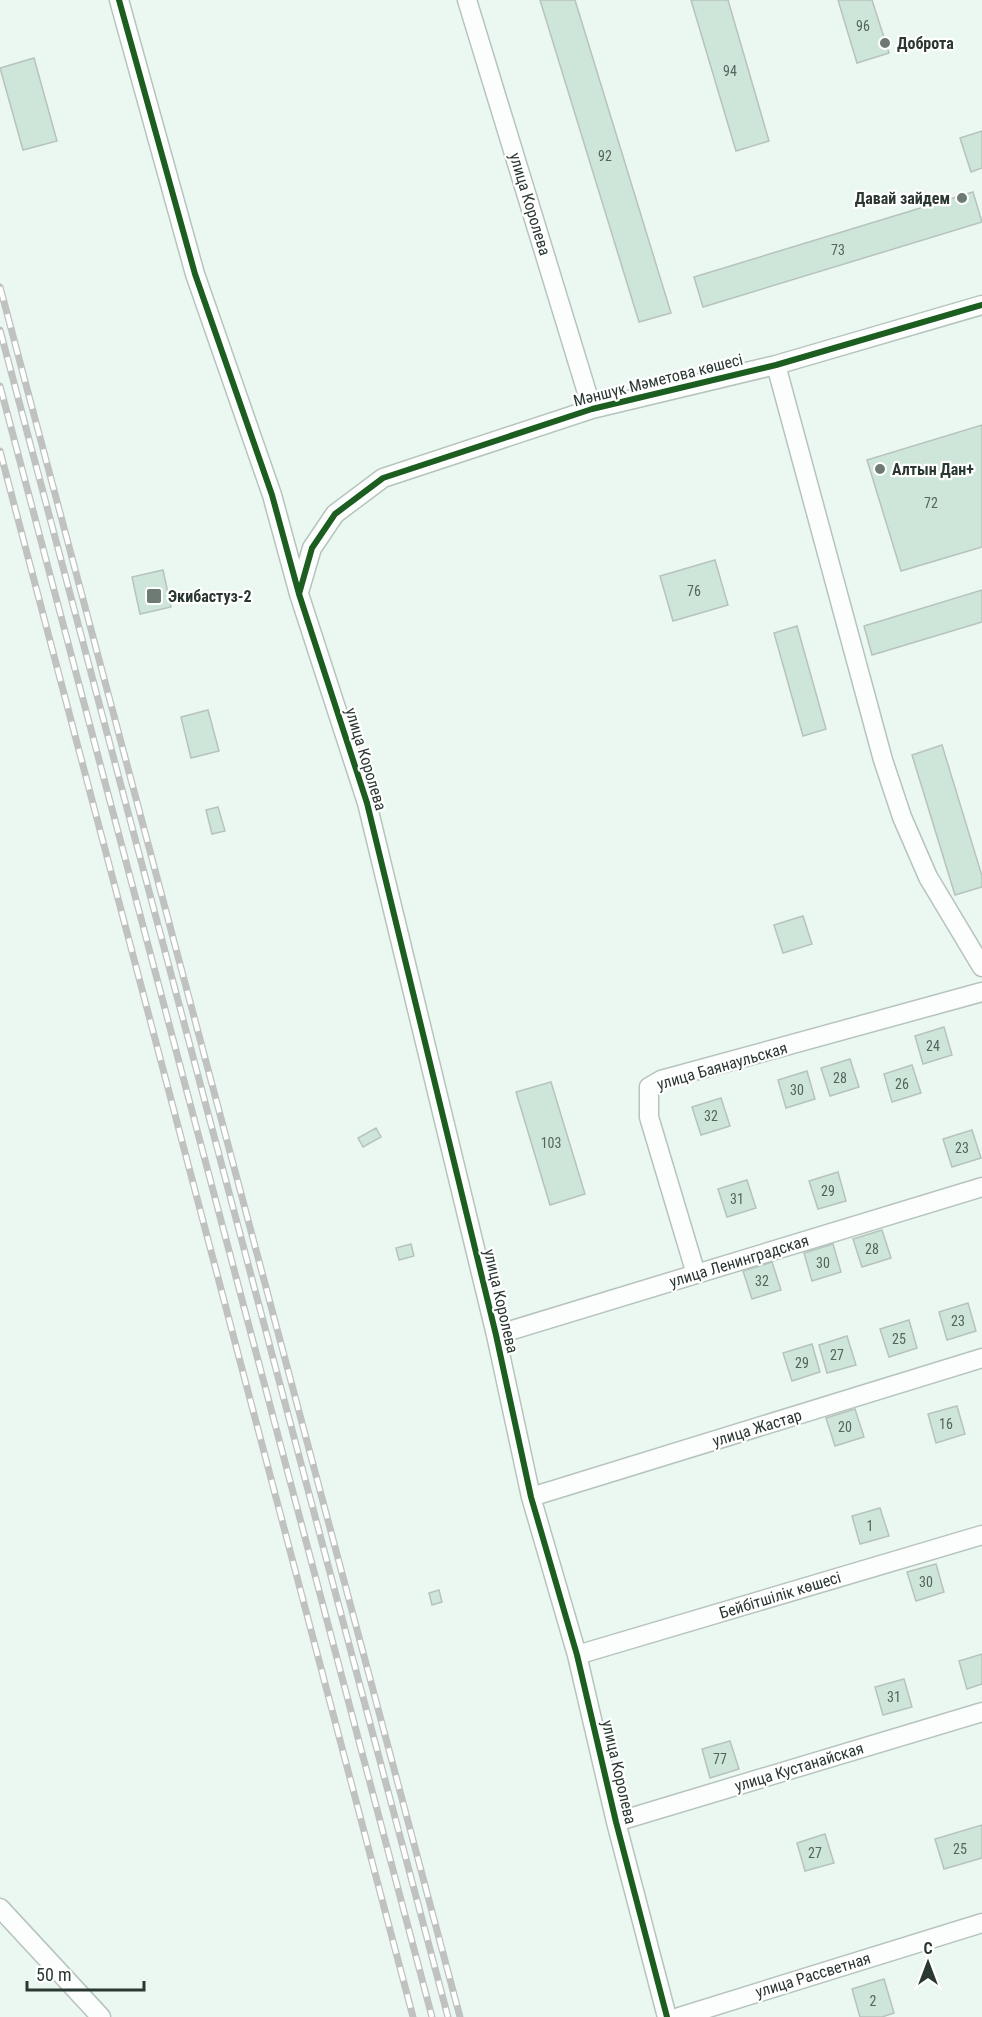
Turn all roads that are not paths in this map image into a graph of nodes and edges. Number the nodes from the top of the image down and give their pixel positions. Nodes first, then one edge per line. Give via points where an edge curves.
1 (119, 0) edge
2 (467, 0) edge
3 (982, 305) edge
4 (776, 366) junction
5 (592, 409) junction
6 (299, 594) junction
7 (982, 967) edge
8 (982, 992) edge
9 (982, 1187) edge
10 (696, 1274) junction
11 (496, 1335) junction
12 (982, 1358) edge
13 (531, 1497) junction
14 (982, 1535) edge
15 (577, 1655) junction
16 (982, 1712) edge
17 (616, 1822) junction
18 (0, 1908) edge
19 (982, 1923) edge
20 (101, 2017) edge
21 (667, 2017) edge
22 (679, 2017) edge

1 - 6 street, улица Королева via 195,274 272,495
2 - 5 street, улица Королева
3 - 4 street, Мәншүк Мәметова көшесі
4 - 5 street, Мәншүк Мәметова көшесі
4 - 7 street via 899,808 942,904
5 - 6 street, Мәншүк Мәметова көшесі via 382,478 335,514 312,548
6 - 11 street, улица Королева via 367,803
8 - 10 street, улица Баянаульская via 661,1080 649,1087 649,1117
9 - 10 street, улица Ленинградская
10 - 11 street, улица Ленинградская
11 - 13 street, улица Королева
12 - 13 street, улица Жастар
13 - 15 street, улица Королева
14 - 15 street, Бейбітшілік көшесі
15 - 17 street, улица Королева
16 - 17 street, улица Кустанайская
17 - 21 street, улица Королева
18 - 20 street
19 - 22 street, улица Рассветная

